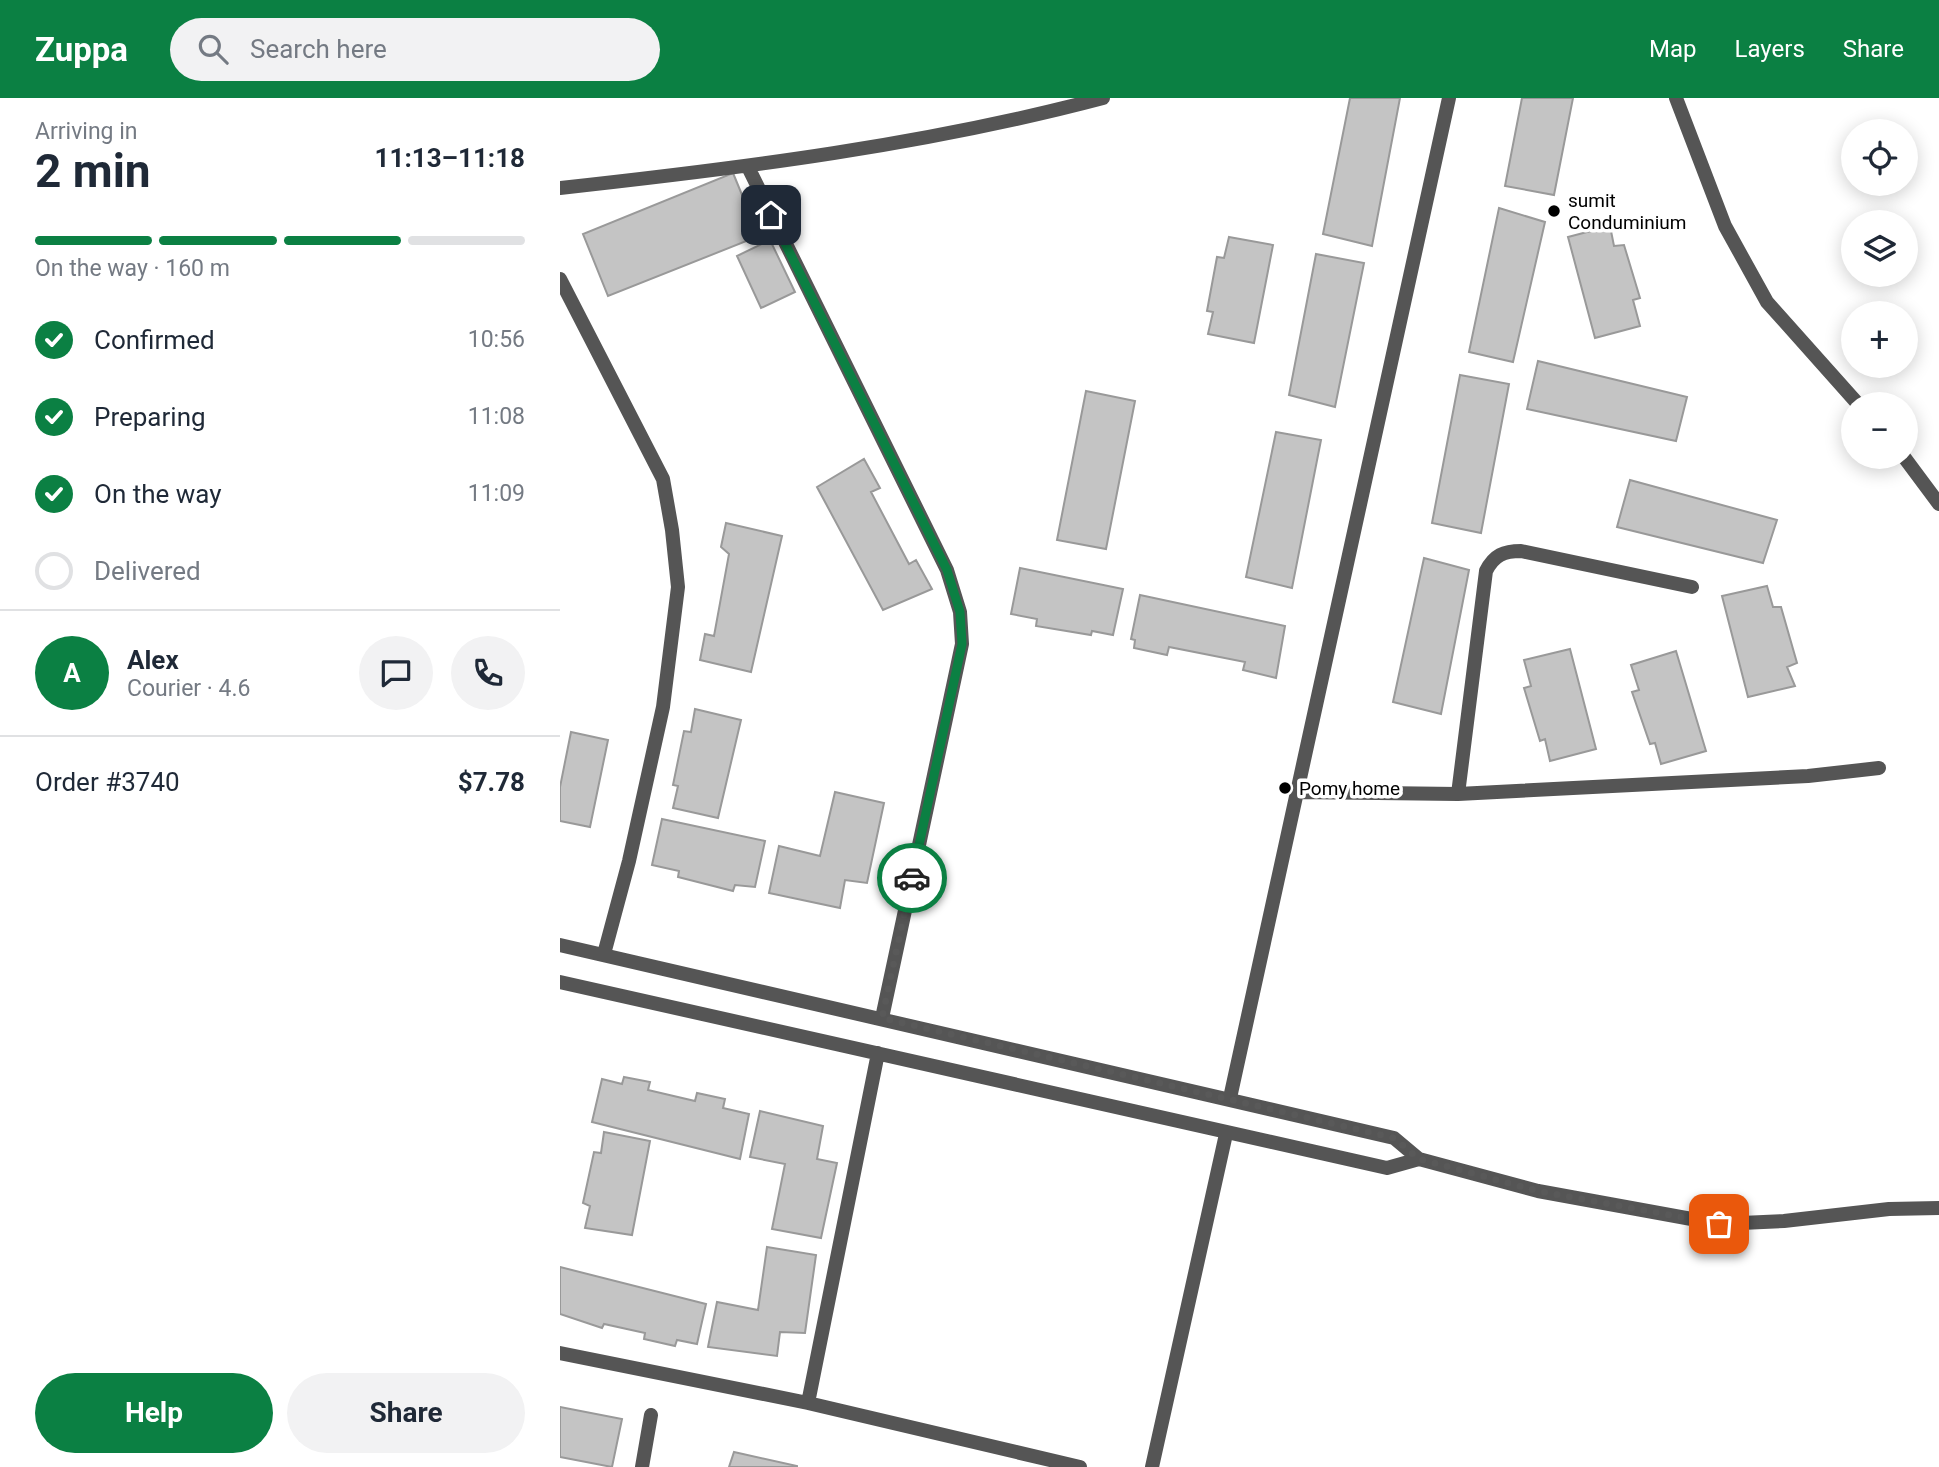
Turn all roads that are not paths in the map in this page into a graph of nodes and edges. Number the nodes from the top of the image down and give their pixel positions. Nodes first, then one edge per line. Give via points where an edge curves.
1 (1104, 98) edge
2 (1449, 98) edge
3 (1676, 98) edge
4 (748, 167) junction
5 (560, 188) edge
6 (560, 279) edge
7 (1847, 392) edge
8 (1913, 469) edge
9 (1939, 504) edge
10 (1692, 587) dead end
11 (1879, 768) dead end
12 (1297, 792) junction
13 (1458, 794) junction
14 (560, 946) edge
15 (604, 954) junction
16 (560, 982) edge
17 (882, 1018) junction
18 (878, 1053) junction
19 (1230, 1098) junction
20 (1226, 1134) junction
21 (1394, 1138) junction
22 (1419, 1159) junction
23 (1387, 1168) junction
24 (1939, 1208) edge
25 (560, 1353) edge
26 (808, 1403) junction
27 (651, 1415) dead end
28 (642, 1467) edge
29 (1080, 1467) edge
30 (1152, 1467) edge

1 - 4 street via 1026,118
2 - 12 street
3 - 7 street via 1725,226 1768,302
4 - 5 street
4 - 17 street via 947,570 960,612 962,644
6 - 15 street via 663,479 678,587 663,707
8 - 9 street
10 - 13 street via 1521,551 1492,559 1486,571
11 - 13 street via 1808,776
12 - 13 street
12 - 19 street
14 - 15 street
15 - 17 street
16 - 18 street
17 - 19 street
18 - 20 street
18 - 26 street
19 - 21 street
20 - 23 street
20 - 30 street
21 - 22 street
21 - 23 street
22 - 23 street
22 - 24 street via 1538,1191 1719,1224
25 - 26 street
26 - 29 street
27 - 28 street

